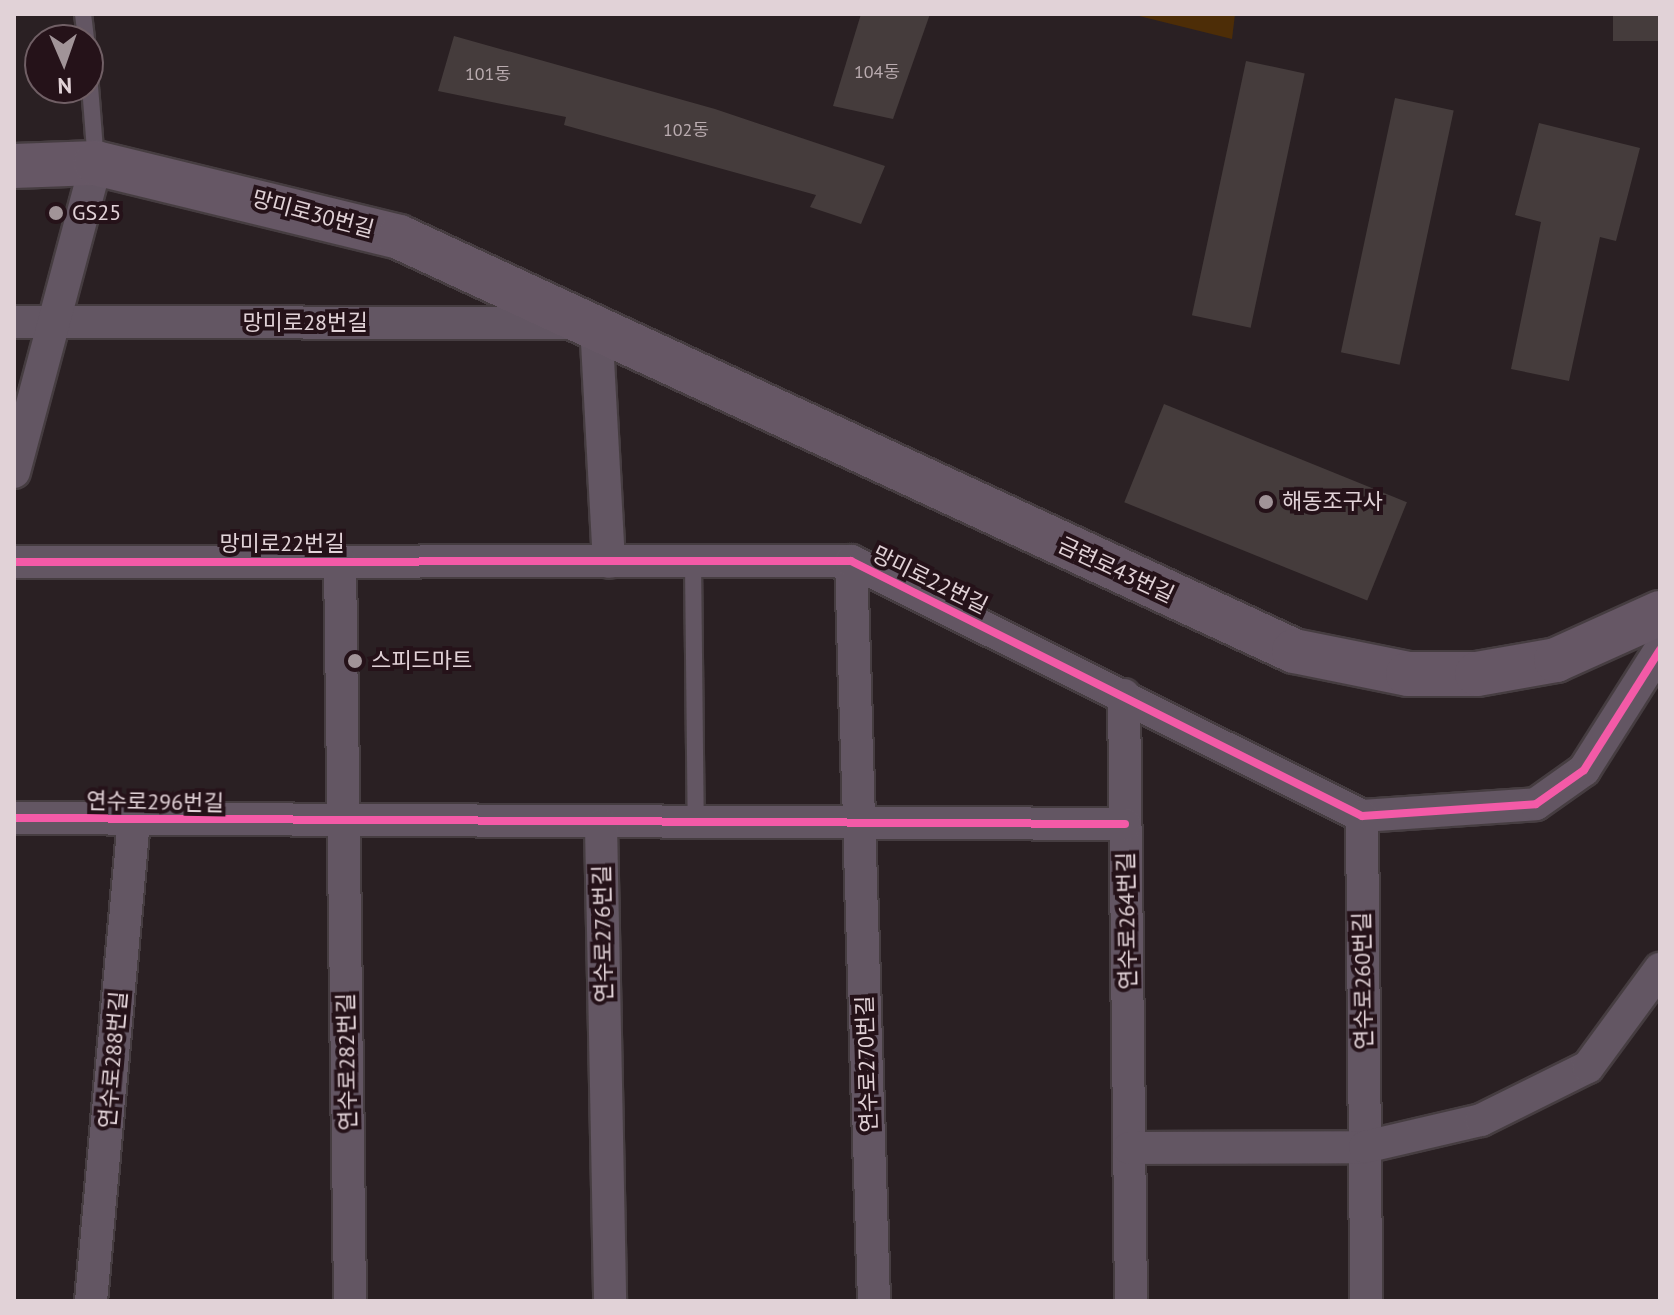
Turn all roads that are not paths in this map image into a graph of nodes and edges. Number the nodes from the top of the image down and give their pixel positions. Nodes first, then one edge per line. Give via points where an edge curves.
1 (91, 104) edge
2 (96, 163) junction
3 (14, 166) edge
4 (14, 322) edge
5 (54, 322) junction
6 (596, 323) junction
7 (14, 472) edge
8 (693, 561) junction
9 (851, 561) junction
10 (14, 562) edge
11 (340, 562) junction
12 (609, 562) junction
13 (1660, 613) edge
14 (1660, 650) edge
15 (1124, 695) junction
16 (1362, 816) junction
17 (14, 818) edge
18 (134, 820) junction
19 (344, 823) junction
20 (1125, 824) junction
21 (601, 825) junction
22 (696, 826) junction
23 (859, 827) junction
24 (1660, 969) edge
25 (1365, 1147) junction
26 (1129, 1148) junction
27 (91, 1301) edge
28 (350, 1301) edge
29 (610, 1301) edge
30 (874, 1301) edge
31 (1131, 1301) edge
32 (1366, 1301) edge

1 - 2 lane
2 - 3 street, 망미로30번길
2 - 5 street
2 - 6 street, 망미로30번길 via 399,237
4 - 5 street, 망미로28번길
5 - 6 street, 망미로28번길
5 - 7 street
6 - 12 street
6 - 13 street, 금련로43번길 via 1294,651 1408,674 1477,674 1556,660
8 - 9 street, 망미로22번길
8 - 12 street, 망미로22번길
8 - 22 lane
9 - 15 street, 망미로22번길
9 - 23 street, 연수로270번길
10 - 11 street, 망미로22번길
11 - 12 street, 망미로22번길
11 - 19 street, 연수로282번길
14 - 16 street via 1584,770 1536,804
15 - 16 street, 망미로22번길
15 - 20 street, 연수로264번길
16 - 25 street, 연수로260번길
17 - 18 street, 연수로296번길
18 - 19 street, 연수로296번길
18 - 27 street, 연수로288번길
19 - 21 street
19 - 28 street, 연수로282번길
20 - 23 street
20 - 26 street, 연수로264번길
21 - 22 street
21 - 29 street, 연수로276번길
22 - 23 street
23 - 30 street, 연수로270번길
24 - 25 street via 1588,1067 1481,1120
25 - 26 street
25 - 32 street, 연수로260번길
26 - 31 street, 연수로264번길

